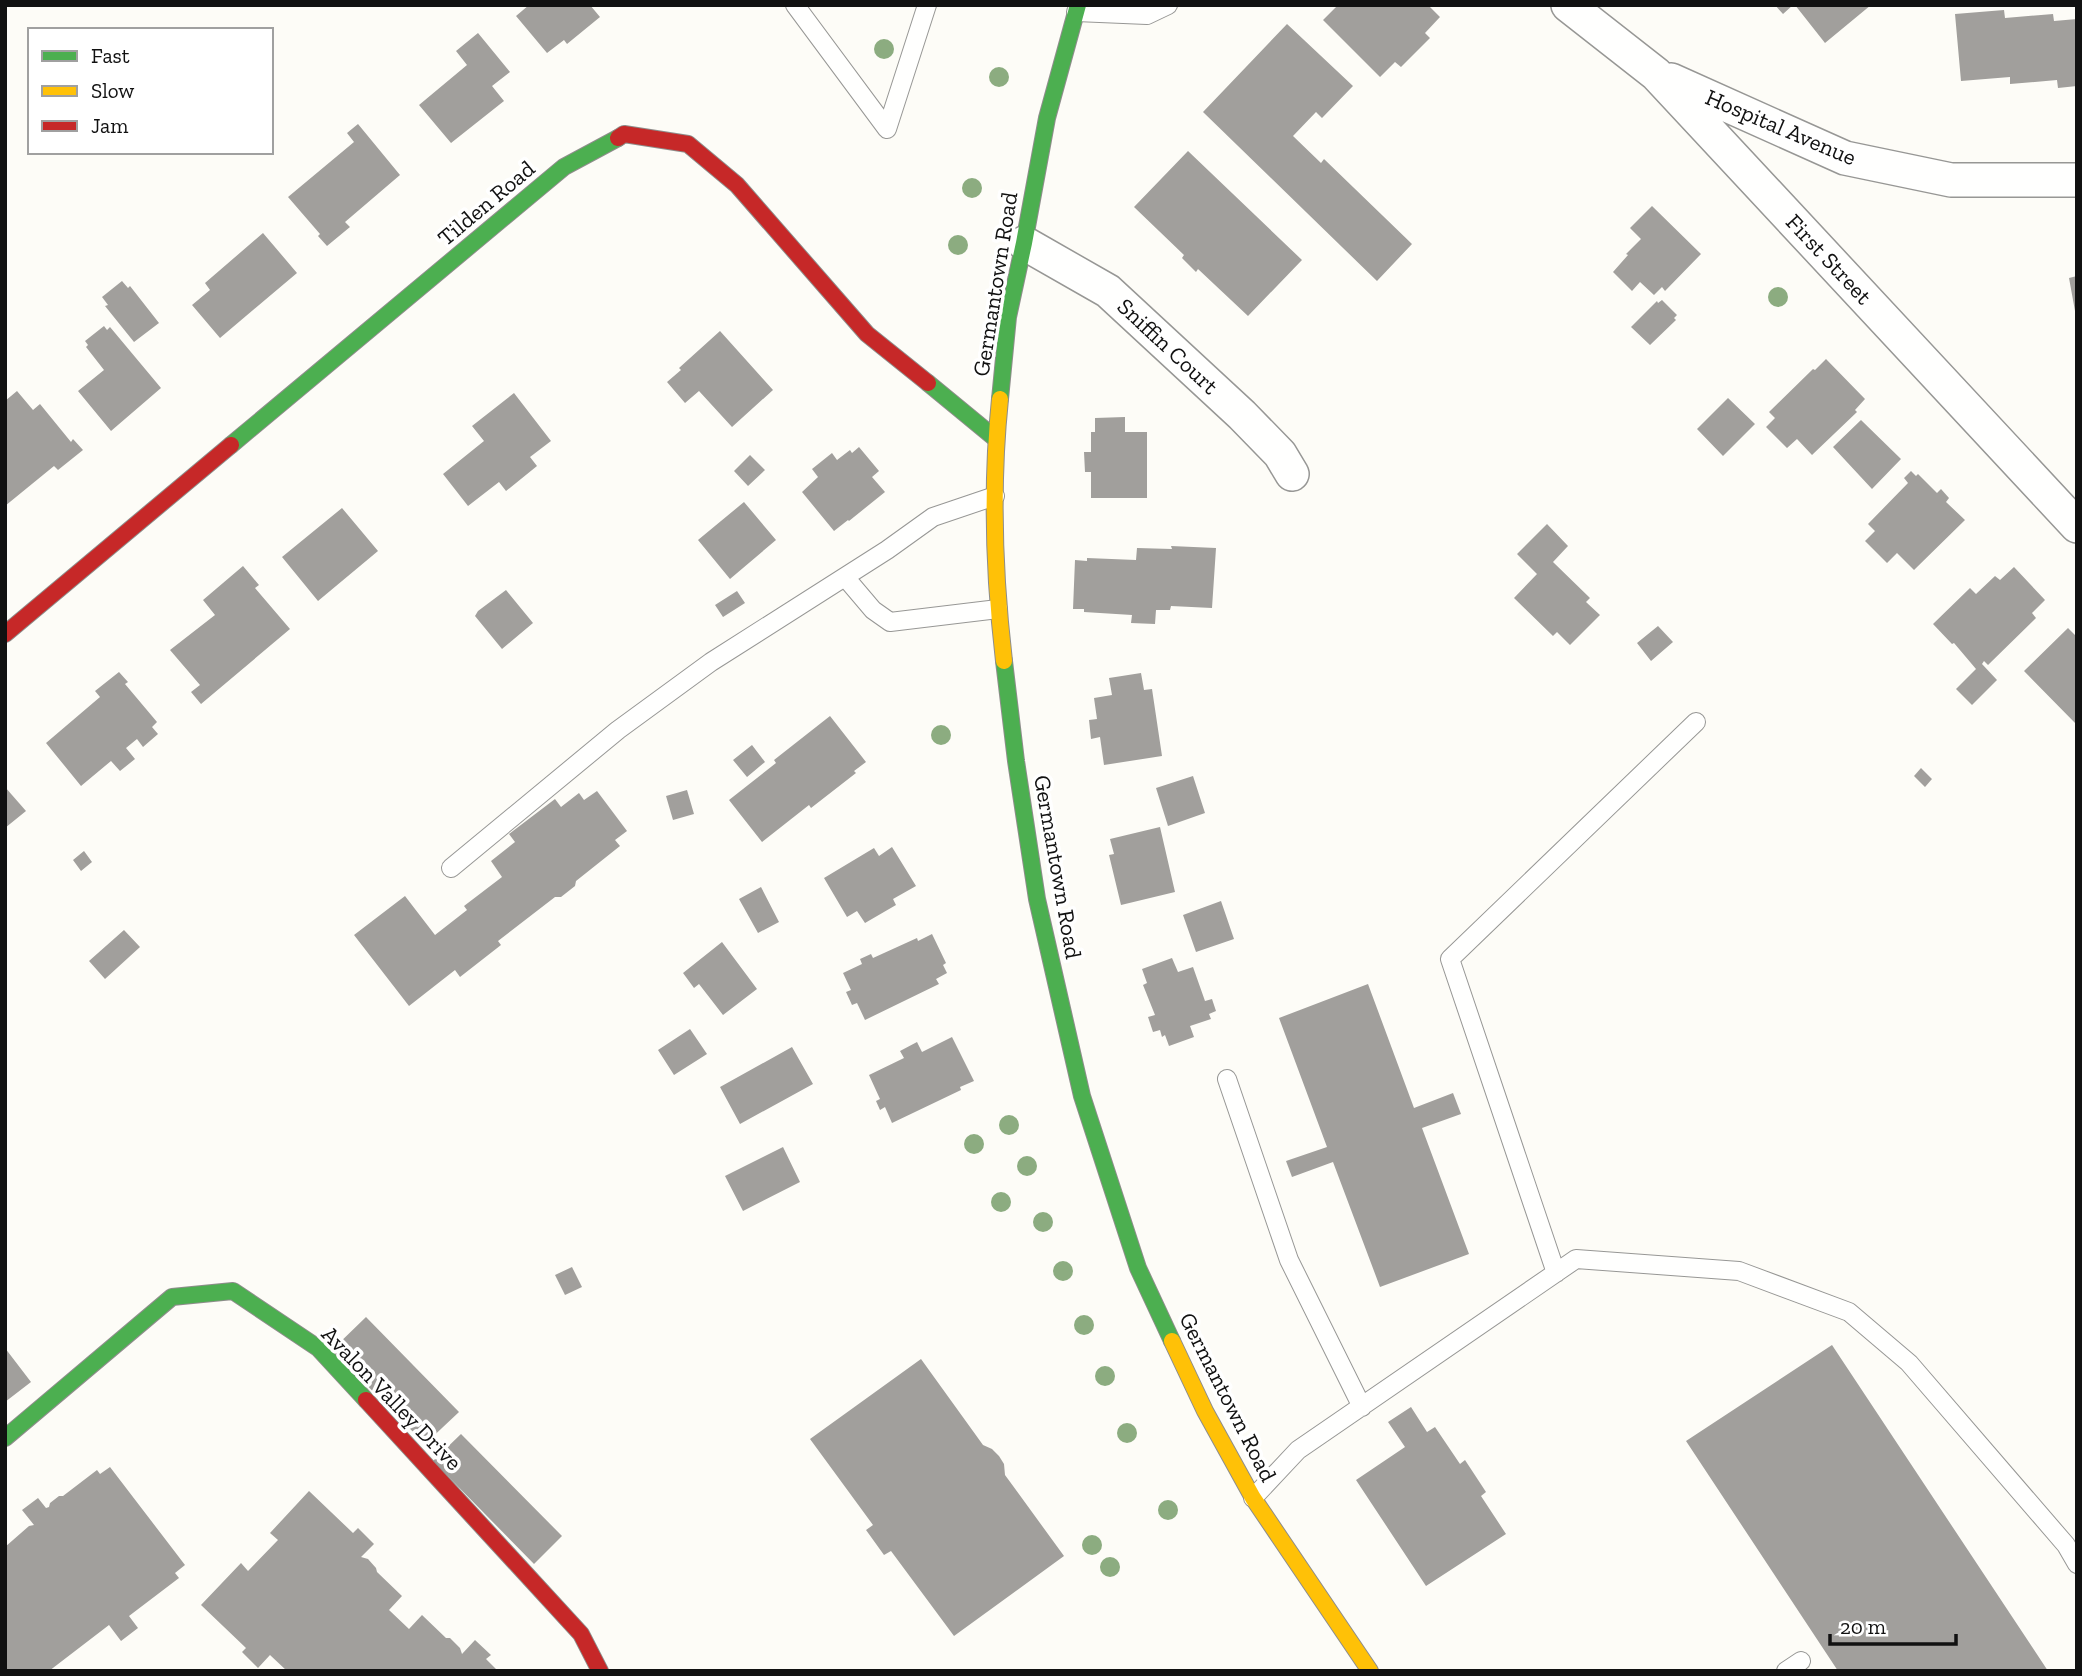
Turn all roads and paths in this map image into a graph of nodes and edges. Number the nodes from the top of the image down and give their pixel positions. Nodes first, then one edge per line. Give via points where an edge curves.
1 (795, 5) edge
2 (927, 5) edge
3 (1168, 5) edge
4 (1569, 5) edge
5 (1077, 9) edge
6 (1656, 74) junction
7 (2077, 180) edge
8 (1024, 243) junction
9 (996, 439) junction
10 (1292, 474) dead end
11 (995, 496) junction
12 (2077, 526) edge
13 (845, 577) junction
14 (998, 609) junction
15 (5, 634) edge
16 (1696, 722) dead end
17 (451, 868) dead end
18 (1227, 1079) dead end
19 (1556, 1273) junction
20 (1362, 1407) junction
21 (5, 1438) edge
22 (1253, 1498) junction
23 (2077, 1564) edge
24 (600, 1671) edge
25 (1370, 1671) edge

1 - 2 lane via 887,129
3 - 5 lane via 1147,15
4 - 6 street, First Street
5 - 8 street, Germantown Road via 1047,118
6 - 7 street, Hospital Avenue via 1845,158 1951,180
6 - 12 street, First Street
8 - 9 street, Germantown Road via 1008,317
8 - 10 street, Sniffin Court via 1108,290 1242,415 1280,454
9 - 11 street, Germantown Road
9 - 15 street, Tilden Road via 867,334 737,185 688,144 624,134 564,167
11 - 13 lane via 933,517
11 - 14 street, Germantown Road
13 - 14 lane via 873,610 890,622
13 - 17 lane via 711,662 618,730
14 - 22 street, Germantown Road via 1037,898 1082,1096 1138,1268 1205,1411
16 - 19 lane via 1450,959
18 - 20 lane via 1289,1260
19 - 20 lane
19 - 23 lane via 1576,1259 1739,1271 1849,1312 1909,1363 2066,1545
20 - 22 lane via 1298,1450
21 - 24 street, Avalon Valley Drive via 172,1297 233,1291 318,1348 581,1634
22 - 25 street, Germantown Road

